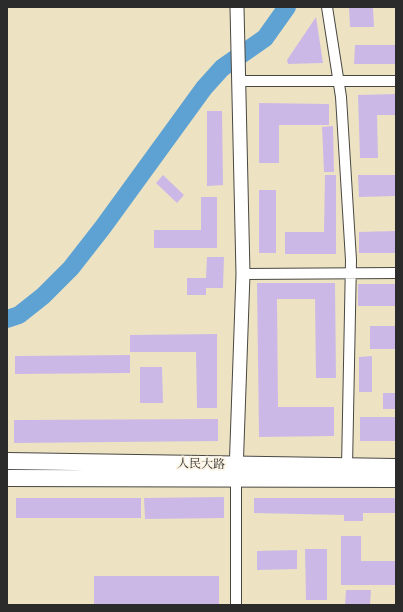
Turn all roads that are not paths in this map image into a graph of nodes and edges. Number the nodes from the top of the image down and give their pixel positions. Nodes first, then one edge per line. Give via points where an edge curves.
1 (237, 7) edge
2 (327, 7) edge
3 (240, 81) junction
4 (339, 81) junction
5 (396, 82) edge
6 (351, 273) junction
7 (396, 273) edge
8 (243, 274) junction
9 (7, 461) edge
10 (347, 467) junction
11 (396, 467) edge
12 (236, 472) junction
13 (7, 478) edge
14 (396, 479) edge
15 (236, 605) edge

1 - 3 street
2 - 4 street
3 - 4 street
3 - 8 street
4 - 5 street
4 - 6 street
6 - 7 street
6 - 8 street
6 - 10 street
8 - 12 street
9 - 12 main road, 人民大路
10 - 11 main road, 人民大路
10 - 12 main road, 人民大路
12 - 13 main road, 人民大路
12 - 14 main road, 人民大路
12 - 15 street

